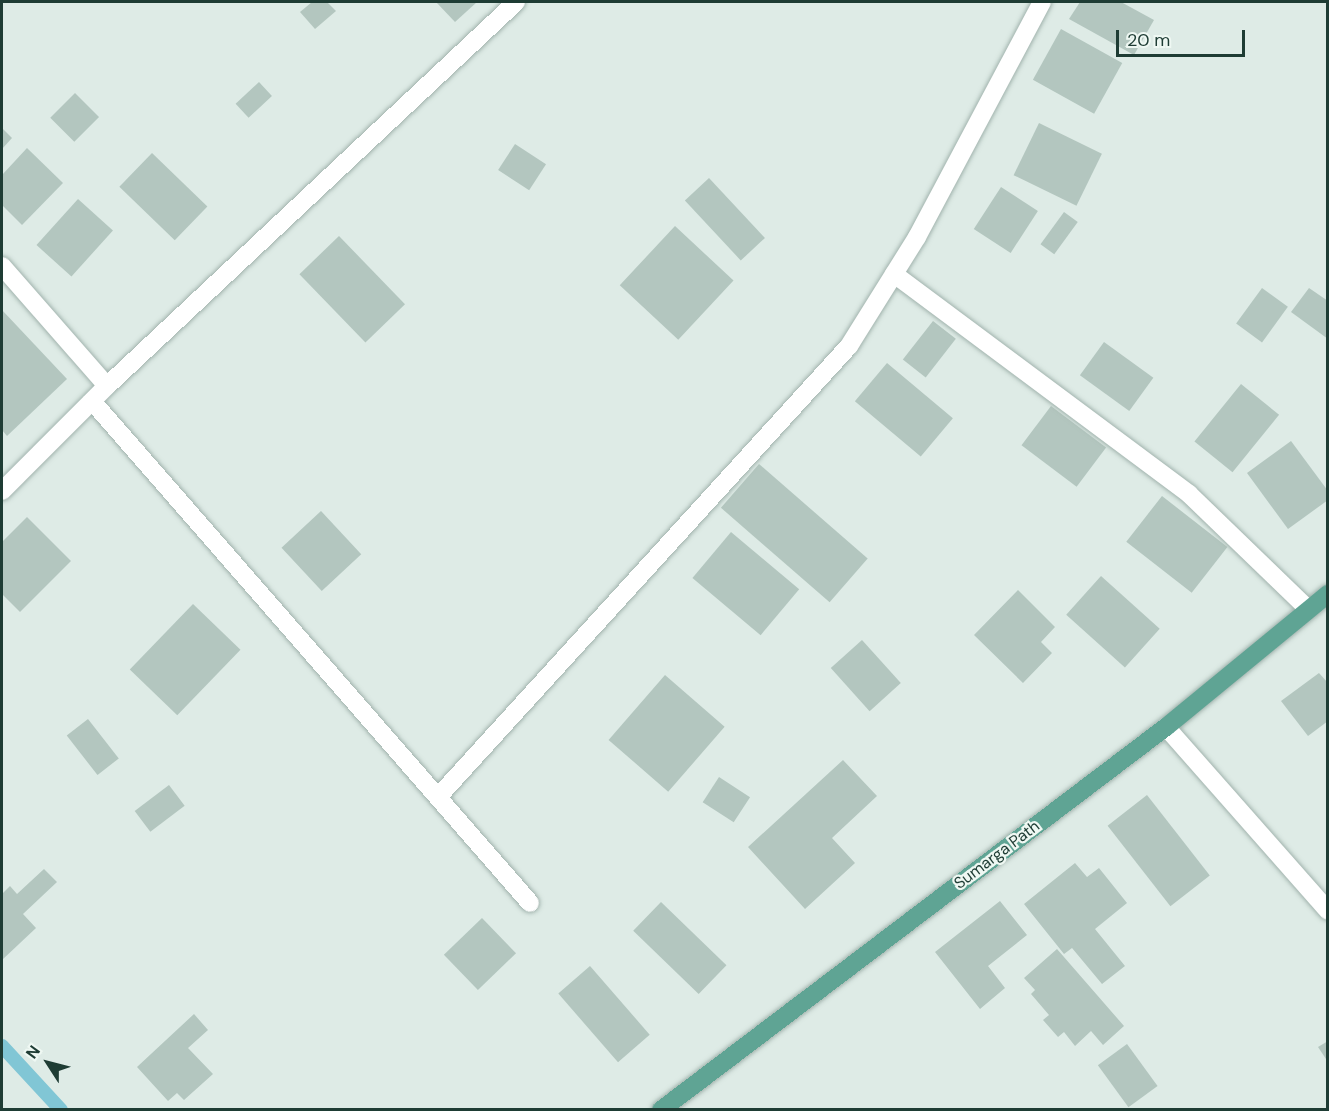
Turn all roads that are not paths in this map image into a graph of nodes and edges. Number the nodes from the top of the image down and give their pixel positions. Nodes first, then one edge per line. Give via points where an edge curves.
1 (516, 2) edge
2 (1042, 2) edge
3 (2, 266) edge
4 (894, 274) junction
5 (107, 386) junction
6 (92, 401) junction
7 (2, 491) edge
8 (1328, 594) edge
9 (1308, 609) junction
10 (1166, 727) junction
11 (438, 797) junction
12 (530, 903) dead end
13 (1328, 911) edge
14 (661, 1110) edge

1 - 5 street
2 - 4 street
3 - 5 street
4 - 9 street via 1189,494
4 - 11 street via 849,346
5 - 6 street
6 - 7 street
6 - 11 street
8 - 9 main road, Sumarga Path
9 - 10 main road, Sumarga Path
10 - 13 street
10 - 14 main road, Sumarga Path
11 - 12 street

